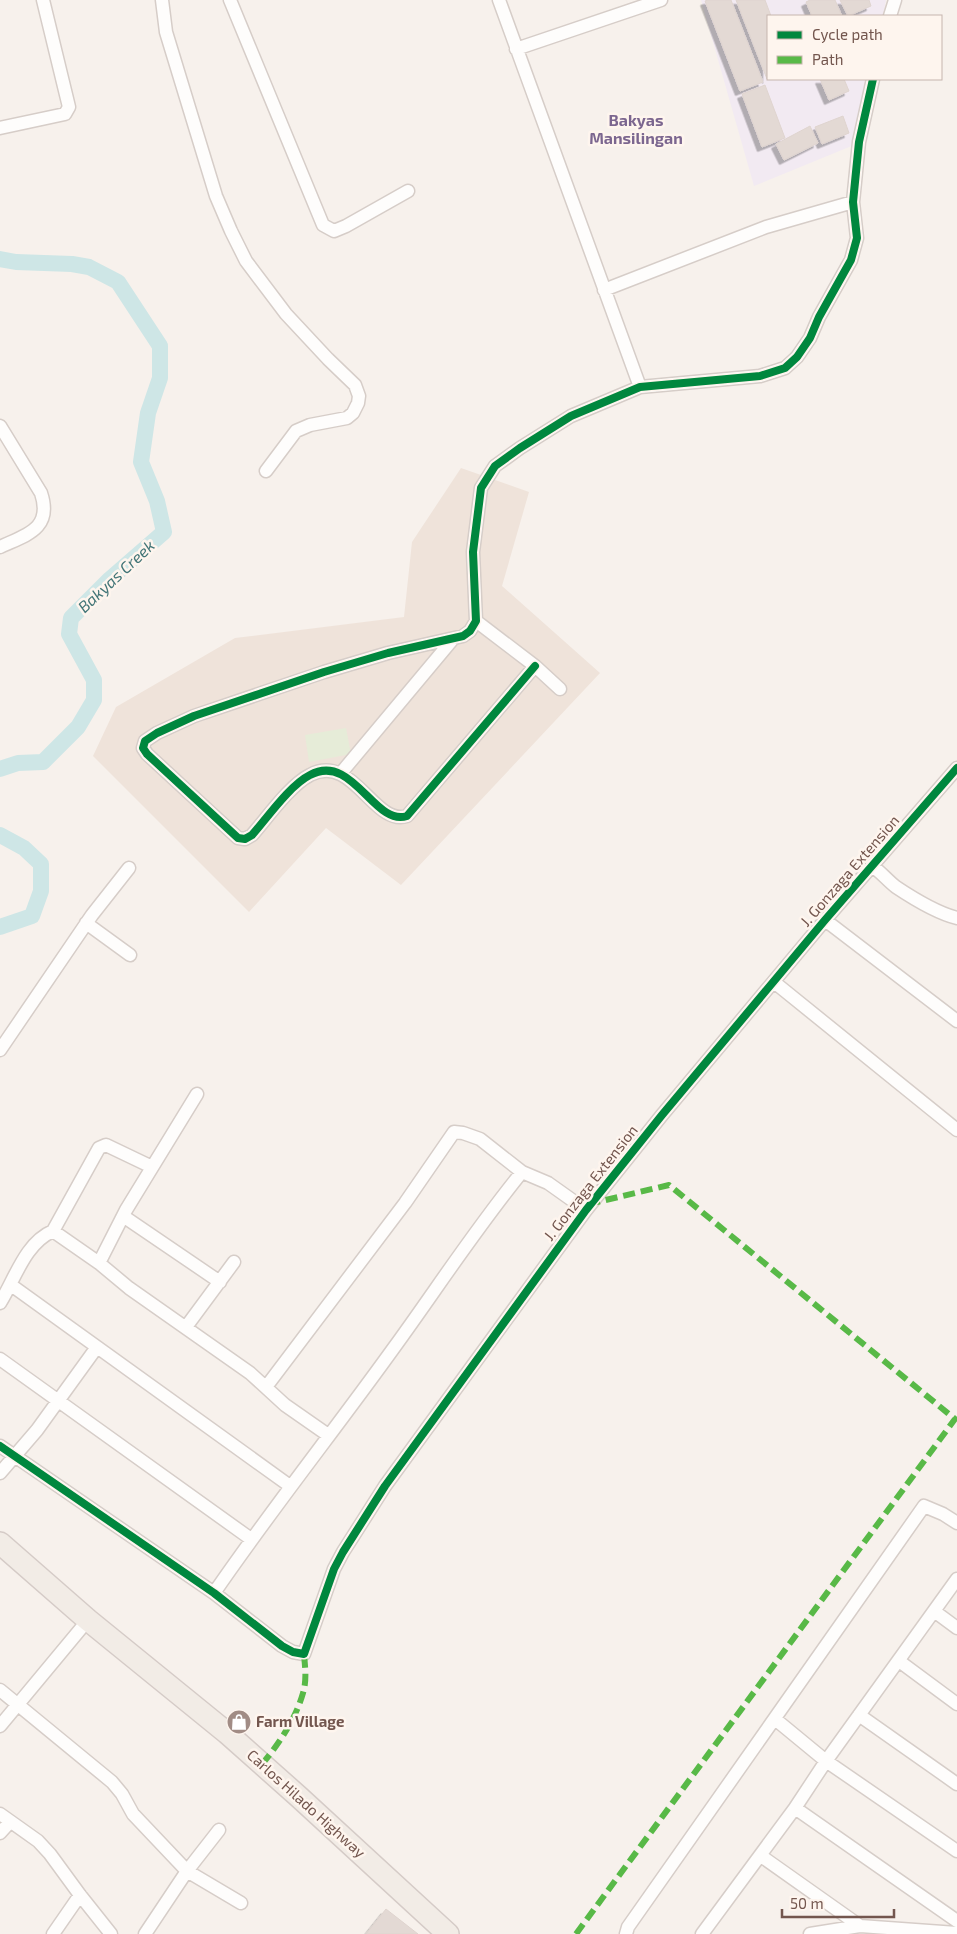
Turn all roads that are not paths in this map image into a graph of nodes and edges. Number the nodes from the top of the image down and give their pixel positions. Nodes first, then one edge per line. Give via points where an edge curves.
1 (43, 0) edge
2 (162, 0) edge
3 (230, 0) edge
4 (499, 0) edge
5 (661, 0) edge
6 (895, 0) edge
7 (890, 15) edge
8 (516, 49) junction
9 (873, 80) edge
10 (0, 128) edge
11 (408, 191) dead end
12 (854, 202) junction
13 (604, 290) junction
14 (640, 387) junction
15 (0, 426) edge
16 (266, 471) dead end
17 (0, 547) edge
18 (476, 621) junction
19 (453, 639) junction
20 (534, 666) junction
21 (560, 689) dead end
22 (957, 768) edge
23 (341, 773) junction
24 (872, 866) junction
25 (129, 868) dead end
26 (957, 918) edge
27 (825, 920) junction
28 (86, 923) junction
29 (130, 955) dead end
30 (774, 982) junction
31 (957, 1022) edge
32 (0, 1050) edge
33 (197, 1094) dead end
34 (957, 1130) edge
35 (152, 1167) junction
36 (522, 1172) junction
37 (586, 1210) junction
38 (123, 1216) junction
39 (53, 1231) junction
40 (234, 1262) dead end
41 (99, 1264) junction
42 (220, 1282) junction
43 (11, 1285) junction
44 (0, 1303) edge
45 (186, 1327) junction
46 (97, 1347) junction
47 (0, 1359) edge
48 (266, 1387) junction
49 (58, 1401) junction
50 (328, 1435) junction
51 (0, 1446) edge
52 (14, 1456) junction
53 (0, 1473) edge
54 (290, 1486) junction
55 (957, 1523) edge
56 (251, 1539) junction
57 (0, 1543) edge
58 (957, 1579) edge
59 (214, 1593) junction
60 (934, 1611) junction
61 (88, 1620) junction
62 (957, 1628) edge
63 (899, 1661) junction
64 (0, 1690) edge
65 (957, 1704) edge
66 (19, 1705) junction
67 (859, 1715) junction
68 (775, 1719) junction
69 (0, 1726) edge
70 (826, 1761) junction
71 (957, 1784) edge
72 (795, 1808) junction
73 (5, 1818) edge
74 (219, 1830) dead end
75 (0, 1833) edge
76 (957, 1851) edge
77 (761, 1856) junction
78 (188, 1871) junction
79 (80, 1895) junction
80 (240, 1903) dead end
81 (957, 1921) edge
82 (860, 1926) junction
83 (707, 1932) edge
84 (957, 1933) edge
85 (53, 1934) edge
86 (111, 1934) edge
87 (145, 1934) edge
88 (448, 1934) edge
89 (626, 1934) edge
90 (810, 1934) edge

1 - 10 street via 69,107 64,114
2 - 16 street via 166,32 216,196 242,254 286,314 355,385 359,396 349,417 296,431
3 - 11 street via 324,225 334,230 346,226
4 - 8 street
5 - 8 street
6 - 7 street
8 - 13 street
9 - 12 street via 859,142
12 - 13 street via 766,227
12 - 14 street via 856,238 851,260 810,338 785,368 760,376
13 - 14 street
14 - 18 street via 571,416 496,466 481,488 474,543
15 - 17 street via 45,505 39,525 30,533
18 - 19 street via 470,631
18 - 20 street
19 - 23 street
19 - 23 street via 349,664 194,716 157,733 145,741 143,748 238,838 245,840 300,781 320,771
20 - 21 street
20 - 23 street via 407,816 390,815
22 - 24 street, J. Gonzaga Extension
24 - 26 street via 896,886
24 - 27 street, J. Gonzaga Extension
25 - 28 street
27 - 30 street, J. Gonzaga Extension
27 - 31 street
28 - 29 street
28 - 32 street
30 - 34 street
30 - 37 street, J. Gonzaga Extension
33 - 35 street
35 - 38 street
35 - 39 street via 103,1145
36 - 37 street via 548,1183
36 - 48 street via 480,1140 454,1132 405,1203
36 - 50 street via 495,1204 392,1352
37 - 59 street, J. Gonzaga Extension via 385,1486 356,1531 334,1569 304,1654 282,1646
38 - 41 street
38 - 42 street
39 - 41 street
39 - 43 street via 34,1245
40 - 42 street
41 - 45 street
42 - 45 street
43 - 44 street
43 - 46 street
45 - 48 street
46 - 49 street
46 - 54 street
47 - 49 street
48 - 50 street via 285,1405
49 - 52 street
49 - 56 street
50 - 54 street
51 - 52 street
52 - 53 street
52 - 59 street
54 - 56 street
55 - 68 street via 924,1506
56 - 59 street
57 - 61 main road, Carlos Hilado Highway
58 - 60 street
60 - 62 street
60 - 63 street
61 - 66 street
61 - 88 main road, Carlos Hilado Highway via 227,1733
63 - 65 street
63 - 67 street
64 - 66 street
66 - 69 street
66 - 78 street via 112,1782 133,1814
67 - 70 street
67 - 71 street
68 - 70 street
68 - 89 street
70 - 72 street
70 - 76 street
72 - 77 street
72 - 81 street
73 - 75 street
73 - 79 street via 38,1841
74 - 78 street
77 - 82 street
77 - 83 street
78 - 80 street
78 - 87 street
79 - 85 street
79 - 86 street
82 - 84 street
82 - 90 street

